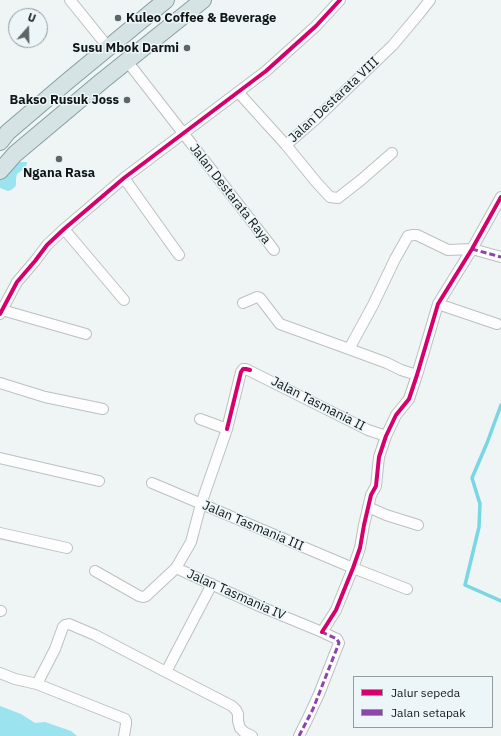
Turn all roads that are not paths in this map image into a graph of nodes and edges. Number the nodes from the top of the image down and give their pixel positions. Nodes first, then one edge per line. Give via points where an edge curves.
1 (70, 0) edge
2 (167, 0) edge
3 (203, 0) edge
4 (340, 0) edge
5 (430, 0) edge
6 (181, 18) junction
7 (108, 47) junction
8 (127, 61) junction
9 (238, 92) junction
10 (183, 133) junction
11 (0, 142) edge
12 (286, 145) junction
13 (392, 153) dead end
14 (0, 171) edge
15 (124, 178) junction
16 (501, 196) edge
17 (64, 228) junction
18 (472, 249) junction
19 (274, 250) dead end
20 (179, 255) dead end
21 (501, 257) edge
22 (124, 300) dead end
23 (243, 302) dead end
24 (438, 304) junction
25 (1, 312) edge
26 (497, 324) dead end
27 (86, 334) dead end
28 (349, 348) junction
29 (417, 375) junction
30 (0, 383) edge
31 (103, 409) dead end
32 (200, 419) dead end
33 (227, 429) junction
34 (386, 436) junction
35 (0, 458) edge
36 (99, 481) dead end
37 (152, 483) dead end
38 (201, 504) junction
39 (368, 507) junction
40 (418, 525) dead end
41 (0, 533) edge
42 (67, 548) dead end
43 (176, 568) junction
44 (353, 568) junction
45 (95, 571) dead end
46 (212, 584) junction
47 (407, 589) dead end
48 (322, 632) junction
49 (166, 672) junction
50 (0, 673) edge
51 (37, 684) junction
52 (124, 736) edge
53 (252, 736) edge
54 (299, 736) edge

1 - 7 street
2 - 6 main road via 177,4
2 - 7 main road
3 - 6 main road
4 - 9 street via 316,26 266,71
5 - 12 street, Jalan Destarata VIII via 393,45
6 - 8 main road
7 - 11 main road via 8,132
8 - 10 street, Jalan Destarata Raya
8 - 14 main road via 15,154
9 - 10 street
9 - 12 street
10 - 15 street
10 - 19 street, Jalan Destarata Raya
12 - 13 street, Jalan Destarata VIII via 330,197 338,198
15 - 17 street
15 - 20 street
16 - 18 street
17 - 22 street
17 - 25 street via 17,282
18 - 21 street
18 - 24 street
18 - 28 street via 448,250 417,235 408,236
23 - 28 street via 260,298 280,324
24 - 26 street
24 - 29 street
25 - 27 street
28 - 29 street
29 - 34 street via 409,399 396,416
30 - 31 street via 45,397
32 - 33 street
33 - 34 street, Jalan Tasmania II via 241,372 246,369 368,430
33 - 38 street
34 - 39 street via 379,457 376,486
35 - 36 street
37 - 38 street, Jalan Tasmania III
38 - 43 street via 191,542
38 - 44 street, Jalan Tasmania III
39 - 40 street
39 - 44 street via 360,548
41 - 42 street
43 - 45 street, Jalan Tasmania IV via 143,597
43 - 46 street, Jalan Tasmania IV
44 - 47 street, Jalan Tasmania III
44 - 48 street via 336,610
46 - 48 street, Jalan Tasmania IV
46 - 49 street
48 - 54 street, Jalan Tasmania IV via 337,639 338,643 313,709
49 - 51 street via 69,624 63,627
49 - 53 street via 232,706 238,714 240,728
50 - 51 street
51 - 52 street via 125,719

